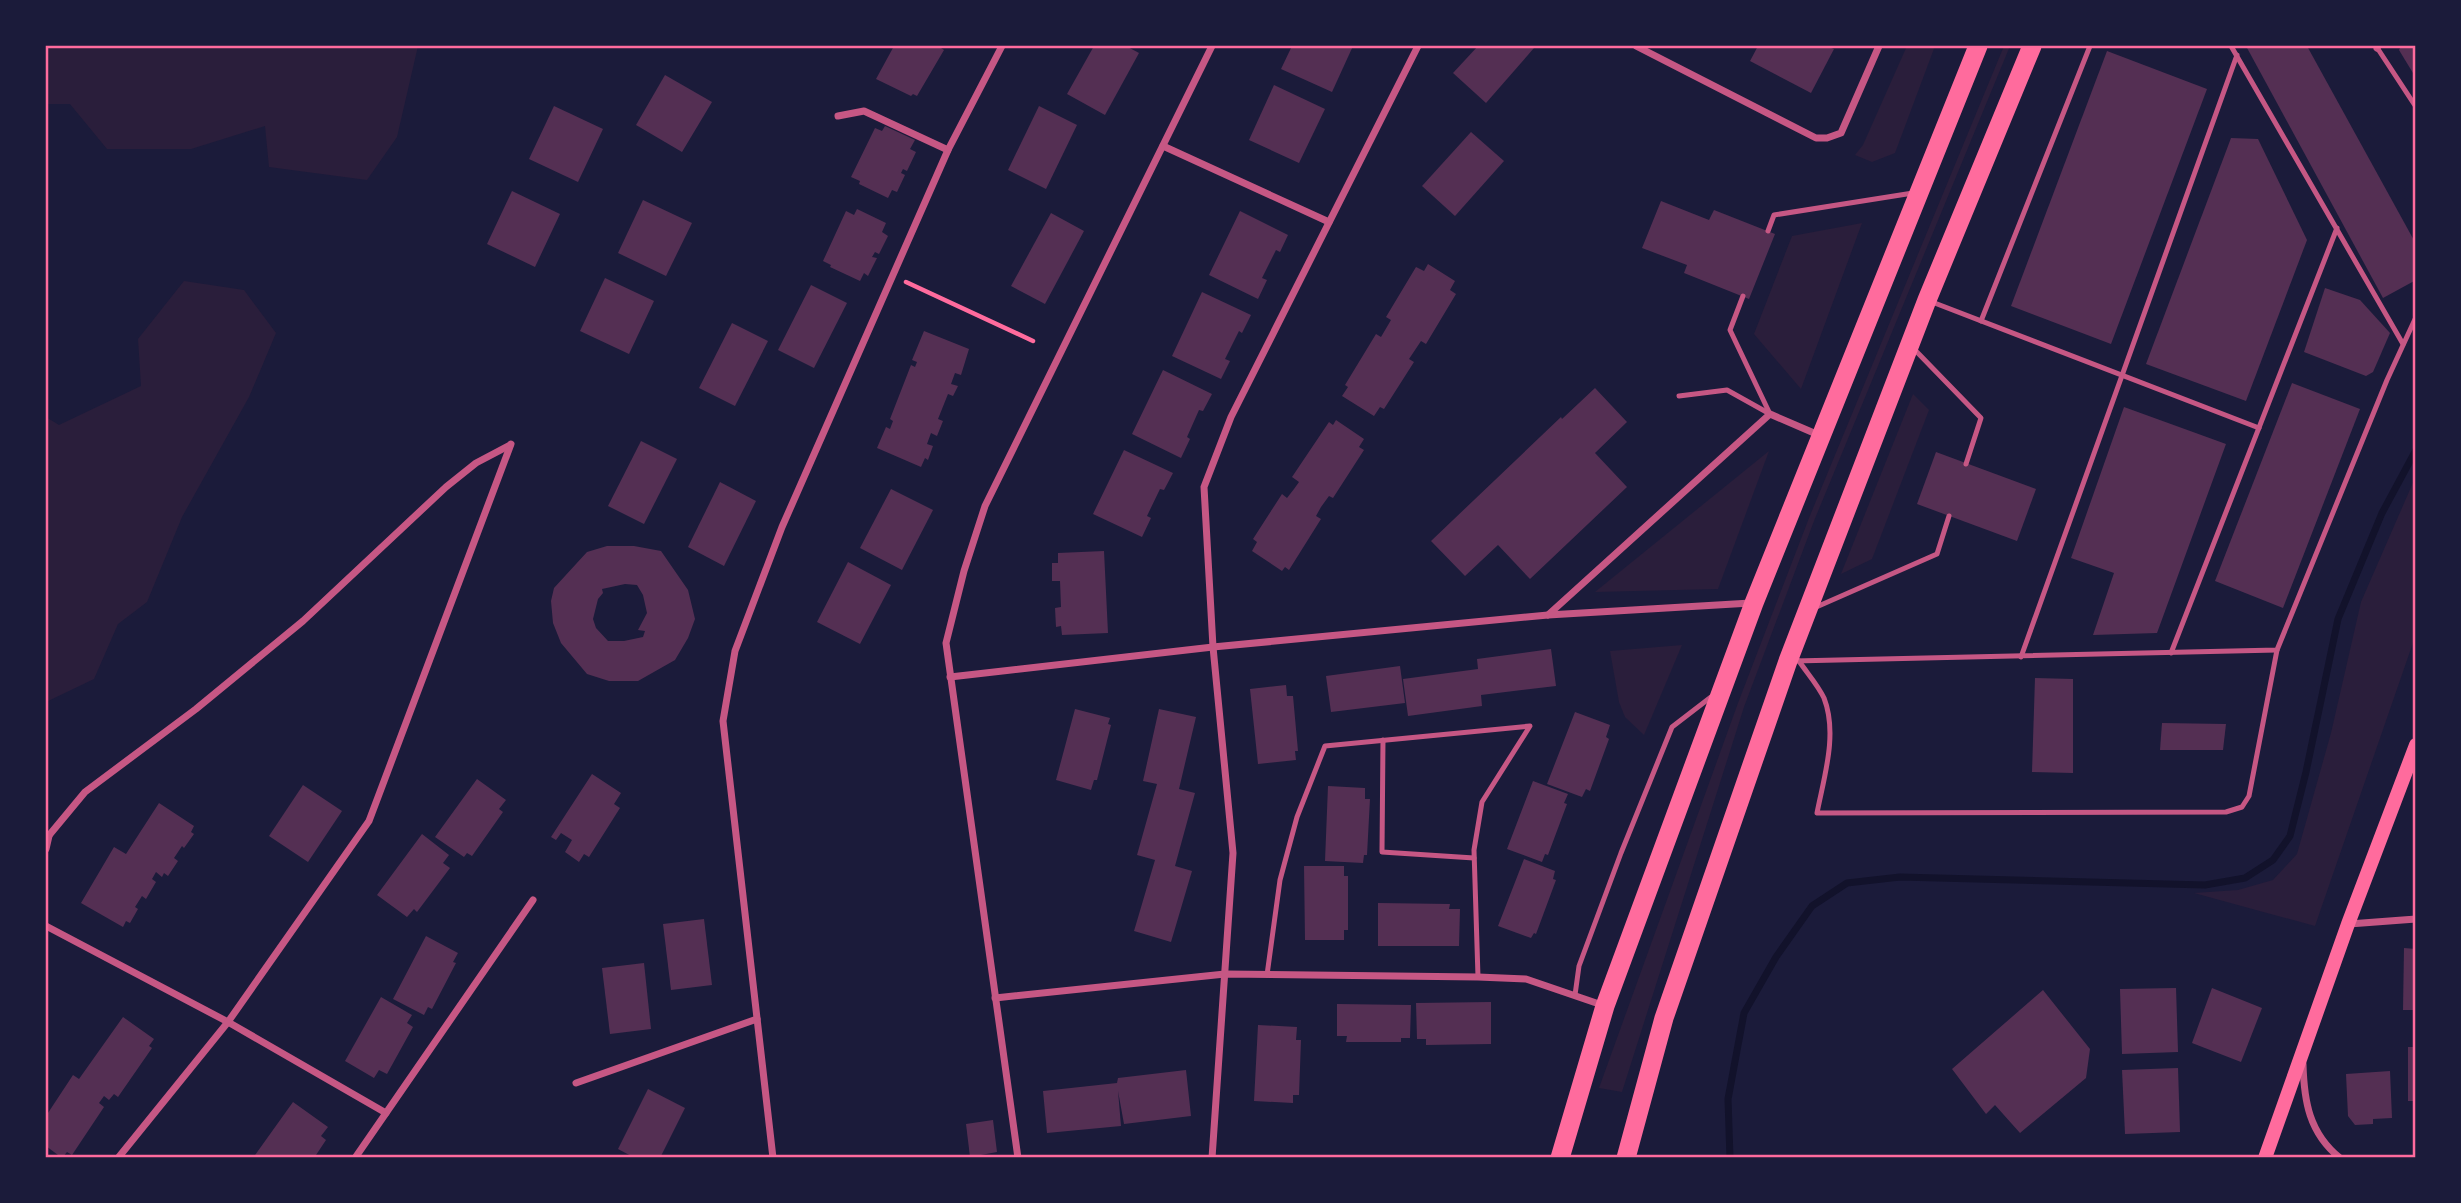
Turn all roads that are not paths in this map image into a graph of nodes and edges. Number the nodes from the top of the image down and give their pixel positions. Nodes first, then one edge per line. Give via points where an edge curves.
1 (1002, 46) edge
2 (1212, 46) edge
3 (1418, 46) edge
4 (1636, 46) edge
5 (1879, 46) edge
6 (1978, 46) edge
7 (2032, 46) edge
8 (2090, 46) edge
9 (2231, 46) edge
10 (2377, 46) edge
11 (2237, 55) junction
12 (2416, 107) edge
13 (838, 116) dead end
14 (1163, 146) junction
15 (948, 150) junction
16 (1919, 192) junction
17 (1329, 222) junction
18 (2337, 228) junction
19 (1768, 231) dead end
20 (1743, 296) dead end
21 (1927, 300) junction
22 (2416, 317) edge
23 (1981, 321) junction
24 (1909, 344) junction
25 (2403, 344) junction
26 (2122, 376) junction
27 (1679, 396) dead end
28 (1770, 414) junction
29 (2259, 428) junction
30 (1821, 436) junction
31 (1966, 464) dead end
32 (1949, 516) dead end
33 (1754, 603) junction
34 (1808, 611) junction
35 (1548, 615) junction
36 (1213, 647) junction
37 (2277, 650) junction
38 (2171, 653) junction
39 (2021, 657) junction
40 (1794, 661) junction
41 (950, 677) junction
42 (1722, 689) junction
43 (1383, 740) junction
44 (2416, 745) edge
45 (47, 837) edge
46 (46, 849) edge
47 (1474, 858) junction
48 (533, 900) dead end
49 (2416, 919) edge
50 (2348, 924) junction
51 (46, 926) edge
52 (1225, 974) junction
53 (1267, 976) junction
54 (1478, 977) junction
55 (1574, 995) junction
56 (995, 998) junction
57 (1605, 1006) junction
58 (757, 1019) junction
59 (228, 1022) junction
60 (2303, 1052) junction
61 (576, 1083) dead end
62 (386, 1113) junction
63 (118, 1157) edge
64 (355, 1157) edge
65 (772, 1157) edge
66 (1018, 1157) edge
67 (1212, 1157) edge
68 (1560, 1157) edge
69 (1626, 1157) edge
70 (2265, 1157) edge
71 (2340, 1157) edge

1 - 15 street
2 - 14 street
3 - 17 street
4 - 5 street via 1816,138 1841,133
6 - 16 highway
7 - 21 highway
8 - 23 lane
9 - 11 lane
10 - 12 lane
11 - 18 lane
11 - 26 lane
13 - 15 street via 863,111
14 - 17 street
14 - 41 street via 985,506 946,643
15 - 58 street via 782,527 734,651 723,721
16 - 19 lane via 1774,215
16 - 30 highway
17 - 36 street via 1231,416 1204,488
18 - 25 lane
18 - 29 lane
20 - 28 lane via 1730,330
21 - 23 lane
21 - 24 highway
22 - 25 lane
23 - 26 lane
24 - 31 lane via 1981,418
24 - 34 highway
25 - 37 lane
26 - 29 lane
26 - 39 lane
27 - 28 lane via 1727,390
28 - 30 street
28 - 35 street
29 - 38 lane
30 - 33 highway
32 - 34 lane via 1937,554
33 - 35 street
33 - 42 highway
34 - 40 highway
35 - 36 street
36 - 41 street
36 - 52 street via 1233,853
37 - 38 lane
37 - 40 lane via 2249,796 2242,807 2226,812 1817,813 1830,744 1829,720 1824,698
38 - 39 lane
39 - 40 lane
40 - 69 highway via 1664,1018
41 - 56 street
42 - 55 lane via 1672,727 1588,941
42 - 57 highway
43 - 47 lane via 1382,852
43 - 47 lane via 1530,726 1482,802
43 - 53 lane via 1325,746 1297,817 1280,880
44 - 50 main road
45 - 46 street
45 - 59 street via 85,792 303,621 446,487 511,444 369,821
47 - 54 lane
48 - 62 street
49 - 50 street
50 - 60 main road
51 - 59 street
52 - 53 street
52 - 56 street
52 - 67 street
53 - 54 street
54 - 55 street via 1526,979
55 - 57 street
56 - 66 street
57 - 68 highway
58 - 61 street
58 - 65 street
59 - 62 street
59 - 63 street
60 - 70 main road
60 - 71 street via 2305,1104 2318,1132
62 - 64 street

